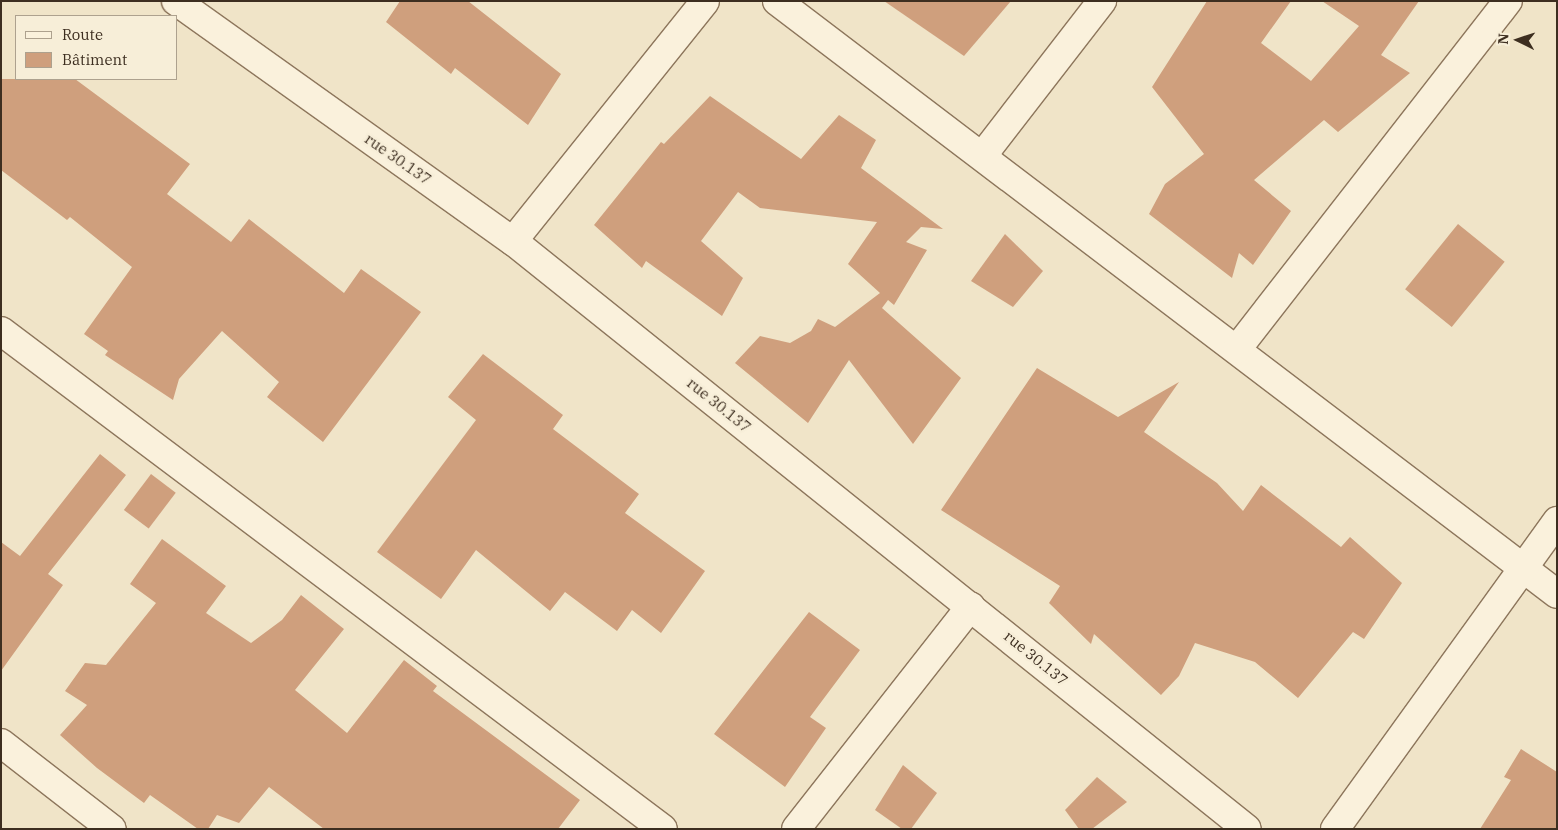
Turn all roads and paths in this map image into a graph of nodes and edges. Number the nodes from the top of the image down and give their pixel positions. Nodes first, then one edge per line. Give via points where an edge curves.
1 (176, 1) edge
2 (705, 1) edge
3 (777, 1) edge
4 (1102, 1) edge
5 (1508, 1) edge
6 (983, 155) junction
7 (513, 241) junction
8 (1, 331) edge
9 (1238, 349) junction
10 (1557, 520) edge
11 (1522, 569) junction
12 (1557, 594) edge
13 (971, 606) junction
14 (1, 743) edge
15 (112, 829) edge
16 (663, 829) edge
17 (796, 829) edge
18 (1247, 829) edge
19 (1335, 829) edge

1 - 7 street, rue 30.137
2 - 7 street
3 - 6 street
4 - 6 street
5 - 9 street
6 - 9 street
7 - 13 street, rue 30.137
8 - 16 street
9 - 11 street
10 - 11 street
11 - 12 street
11 - 19 street
13 - 17 street
13 - 18 street, rue 30.137
14 - 15 street

